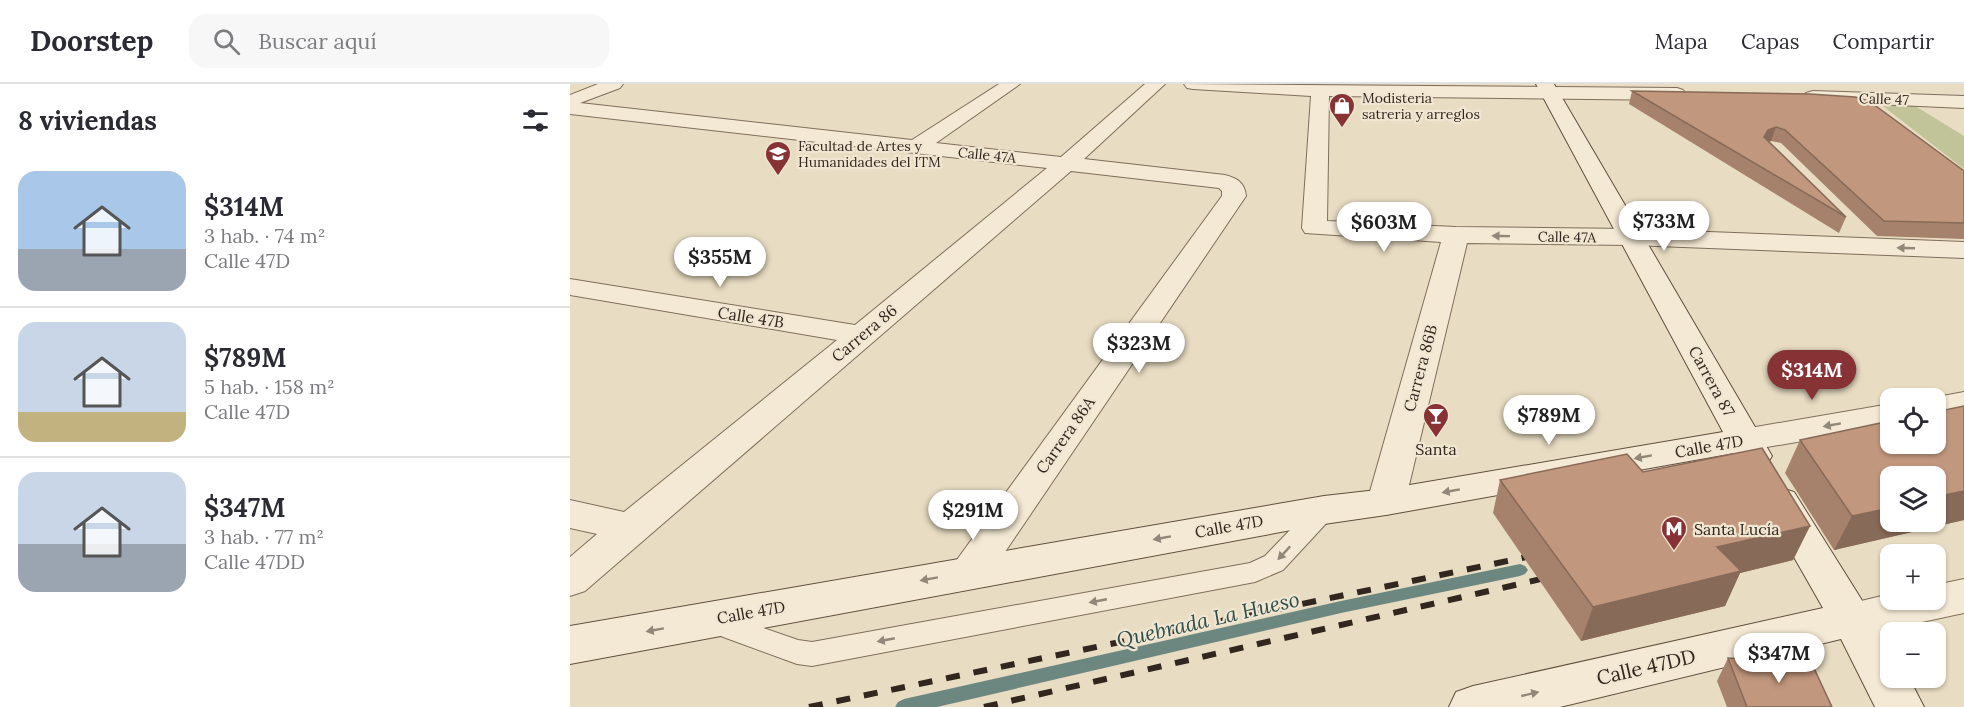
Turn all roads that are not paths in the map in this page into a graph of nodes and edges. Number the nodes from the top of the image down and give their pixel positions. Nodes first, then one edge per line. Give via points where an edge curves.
1 (614, 84) edge
2 (1011, 84) edge
3 (1156, 84) edge
4 (1193, 84) edge
5 (1843, 84) edge
6 (1368, 87) edge
7 (1547, 88) edge
8 (1320, 92) junction
9 (1699, 95) edge
10 (1792, 97) edge
11 (1861, 98) junction
12 (570, 101) edge
13 (1964, 102) edge
14 (570, 108) edge
15 (1889, 120) edge
16 (916, 147) junction
17 (1066, 164) junction
18 (1225, 182) joint
19 (1845, 222) edge
20 (1454, 245) junction
21 (1869, 246) junction
22 (1637, 248) junction
23 (1964, 250) edge
24 (1964, 269) edge
25 (570, 287) edge
26 (862, 335) junction
27 (1964, 402) edge
28 (1946, 405) edge
29 (1880, 417) edge
30 (1744, 440) junction
31 (1386, 502) junction
32 (1324, 510) junction
33 (570, 514) edge
34 (632, 528) junction
35 (969, 572) junction
36 (570, 580) edge
37 (1951, 604) edge
38 (1851, 619) junction
39 (708, 620) junction
40 (570, 645) edge
41 (1473, 707) edge
42 (1900, 707) edge

1 - 12 street
2 - 16 street
3 - 17 street, Carrera 86
4 - 8 street
5 - 11 street
6 - 7 street
6 - 8 street
7 - 9 street
7 - 22 street, Carrera 87
8 - 20 street, Calle 47A via 1314,228
10 - 11 street, Calle 47
11 - 13 street, Calle 47
11 - 15 street
14 - 16 street, Calle 47A
16 - 17 street, Calle 47A
17 - 18 street, Calle 47A
17 - 26 street, Carrera 86
18 - 35 street, Carrera 86A via 1234,188 1234,196
19 - 21 street
20 - 22 street, Calle 47A
20 - 31 street, Carrera 86B
21 - 22 street, Calle 47A
23 -> 21 street, Calle 47A
22 - 24 street, Calle 47A
22 - 30 street, Carrera 87
25 - 26 street, Calle 47B
26 - 34 street, Carrera 86
27 - 28 street
29 -> 30 street, Calle 47D
30 -> 31 street, Calle 47D
30 - 38 street, Carrera 87
31 - 32 street, Calle 47D
32 -> 35 street, Calle 47D
32 -> 39 lane via 1274,563 1255,572 812,654
33 - 34 street
34 - 36 street, Carrera 86
35 -> 39 street, Calle 47D
37 - 38 street, Calle 47DD
41 -> 38 street, Calle 47DD
38 - 42 street, Carrera 87
39 -> 40 street, Calle 47D

